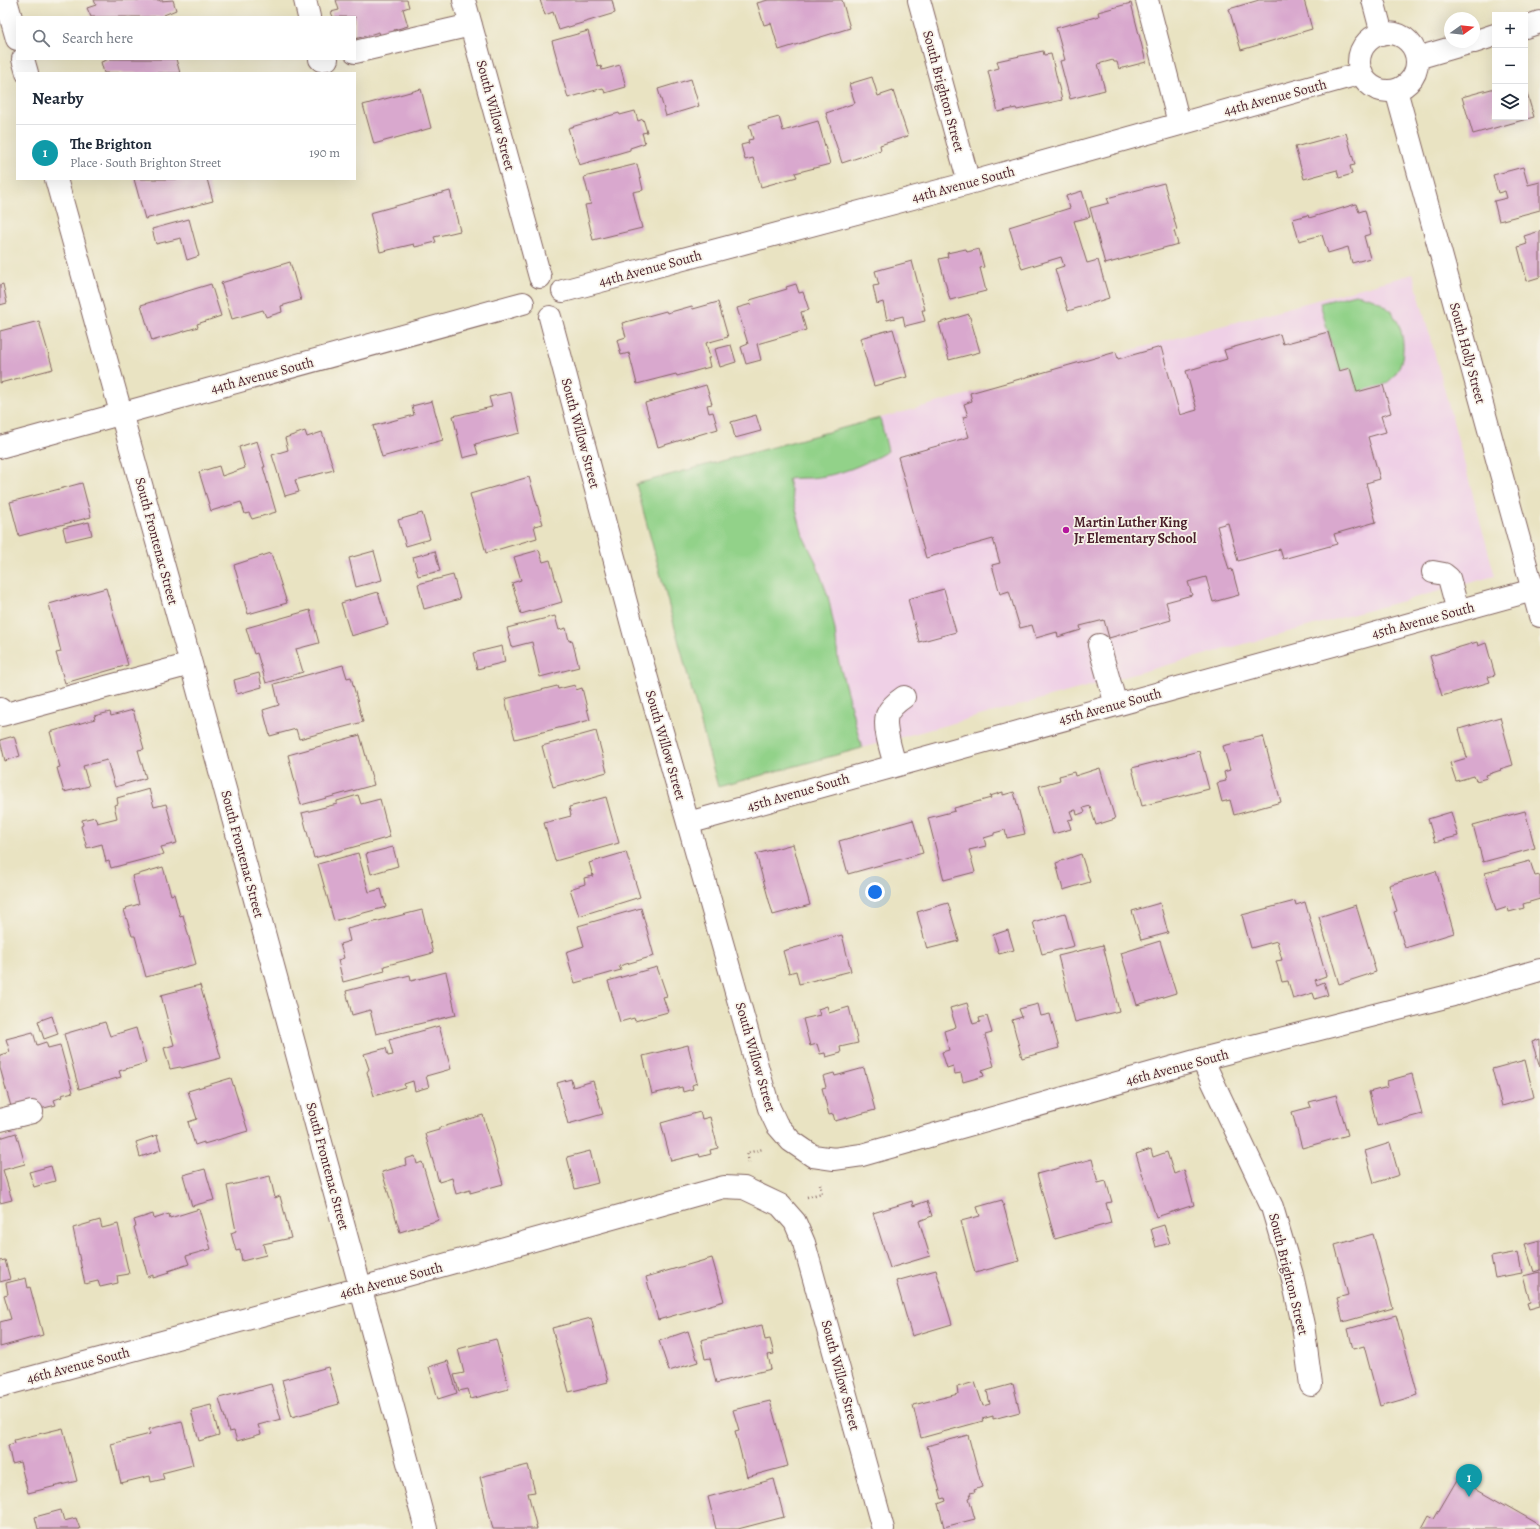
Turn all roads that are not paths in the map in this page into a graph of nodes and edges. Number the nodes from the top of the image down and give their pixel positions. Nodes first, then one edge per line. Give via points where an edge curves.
1 (6, 0) edge
2 (305, 0) edge
3 (464, 0) edge
4 (919, 0) edge
5 (1147, 0) edge
6 (1373, 0) edge
7 (309, 16) edge
8 (1540, 22) edge
9 (471, 25) junction
10 (1528, 26) edge
11 (1382, 34) junction
12 (16, 35) edge
13 (1492, 37) edge
14 (1480, 40) edge
15 (1452, 48) edge
16 (356, 52) edge
17 (1417, 58) junction
18 (23, 60) edge
19 (27, 72) edge
20 (1362, 73) junction
21 (1396, 90) junction
22 (1179, 123) junction
23 (56, 180) edge
24 (969, 182) junction
25 (540, 277) junction
26 (563, 291) junction
27 (524, 303) junction
28 (550, 317) junction
29 (122, 413) junction
30 (0, 447) edge
31 (1434, 572) dead end
32 (1533, 590) junction
33 (1458, 611) junction
34 (1540, 616) edge
35 (1099, 645) dead end
36 (191, 664) junction
37 (904, 697) dead end
38 (1116, 705) junction
39 (0, 709) edge
40 (895, 765) junction
41 (688, 823) junction
42 (1540, 970) edge
43 (1202, 1059) junction
44 (32, 1112) dead end
45 (0, 1120) edge
46 (813, 1156) joint
47 (780, 1205) joint
48 (361, 1288) junction
49 (1311, 1385) dead end
50 (0, 1386) edge
51 (426, 1529) edge
52 (882, 1529) edge

1 - 12 street
2 - 7 street
3 - 9 street, South Willow Street
4 - 24 street, South Brighton Street
5 - 22 street
6 - 11 street
8 - 10 street
9 - 16 street
9 - 25 street, South Willow Street
11 - 17 street via 1396,34 1405,38 1412,45
11 - 20 street via 1364,46 1360,55
13 - 14 street
15 - 17 street
17 - 21 street via 1415,74 1410,82
18 - 19 street
20 - 21 street via 1373,87 1383,91
20 - 22 street, 44th Avenue South
21 - 32 street, South Holly Street
22 - 24 street, 44th Avenue South
23 - 29 street, South Frontenac Street
24 - 26 street, 44th Avenue South
25 - 26 street via 555,280
25 - 27 street via 530,281 526,286 523,292
26 - 28 street via 562,306
27 - 28 street via 532,315 539,318
27 - 29 street, 44th Avenue South
28 - 41 street, South Willow Street via 636,640
29 - 30 street, 44th Avenue South
29 - 36 street, South Frontenac Street
31 - 33 street via 1449,578
32 - 33 street, 45th Avenue South
32 - 34 street, South Holly Street
33 - 38 street, 45th Avenue South
35 - 38 street
36 - 39 street via 2,715
36 - 48 street, South Frontenac Street
37 - 40 street via 887,716 886,727
38 - 40 street, 45th Avenue South
40 - 41 street, 45th Avenue South
41 - 46 street, South Willow Street via 769,1108 777,1125 791,1141
42 - 43 street, 46th Avenue South via 1453,995
43 - 46 street, 46th Avenue South via 862,1155 834,1159
43 - 49 street, South Brighton Street via 1272,1207 1292,1274 1303,1325
44 - 45 street
47 - 48 street, 46th Avenue South via 744,1188 724,1187
47 - 52 street, South Willow Street via 795,1222 804,1243
48 - 50 street, 46th Avenue South
48 - 51 street, South Frontenac Street

